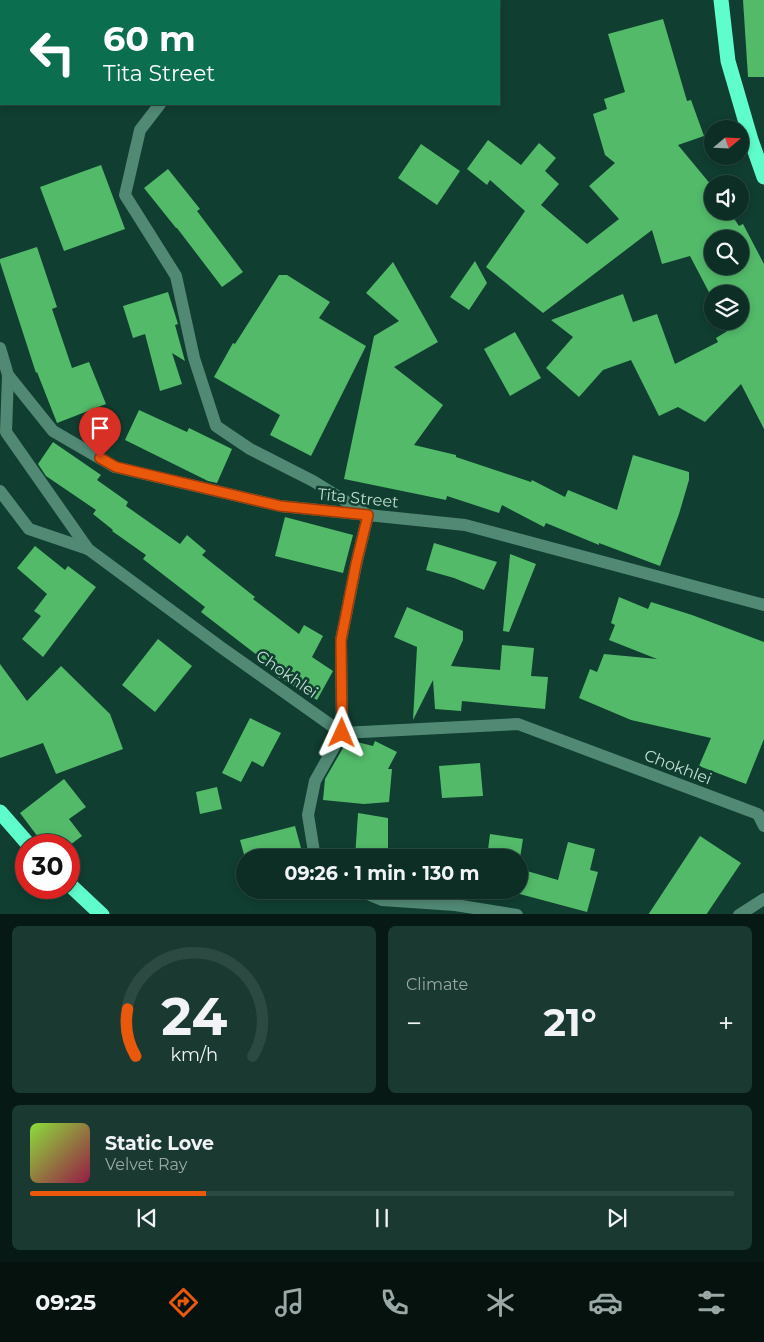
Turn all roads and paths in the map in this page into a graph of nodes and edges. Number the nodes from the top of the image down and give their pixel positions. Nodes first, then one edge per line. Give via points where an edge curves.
1 (721, 0) edge
2 (159, 105) edge
3 (764, 177) edge
4 (0, 348) edge
5 (8, 376) junction
6 (0, 490) edge
7 (368, 515) junction
8 (88, 549) junction
9 (764, 605) edge
10 (342, 733) junction
11 (0, 812) edge
12 (764, 826) edge
13 (19, 834) edge
14 (314, 849) edge
15 (80, 894) edge
16 (380, 899) edge
17 (764, 899) edge
18 (476, 912) edge
19 (102, 914) edge
20 (517, 914) edge
21 (739, 914) edge

1 - 3 highway via 728,61
2 - 7 street via 140,130 125,195 176,276 194,358 216,426 250,449 313,481
4 - 5 street, Tita Street
5 - 7 street, Tita Street via 53,431 116,467 280,506
5 - 8 street, Chokhlei via 6,432
6 - 8 street via 29,529
7 - 9 street, Tita Street via 465,525
7 - 10 street via 341,640
8 - 10 street, Chokhlei
10 - 12 street, Chokhlei via 518,724 758,814
10 - 14 street via 315,781 308,815
11 - 13 highway
15 - 19 highway
16 - 18 street via 455,905
17 - 21 street
18 - 20 street

